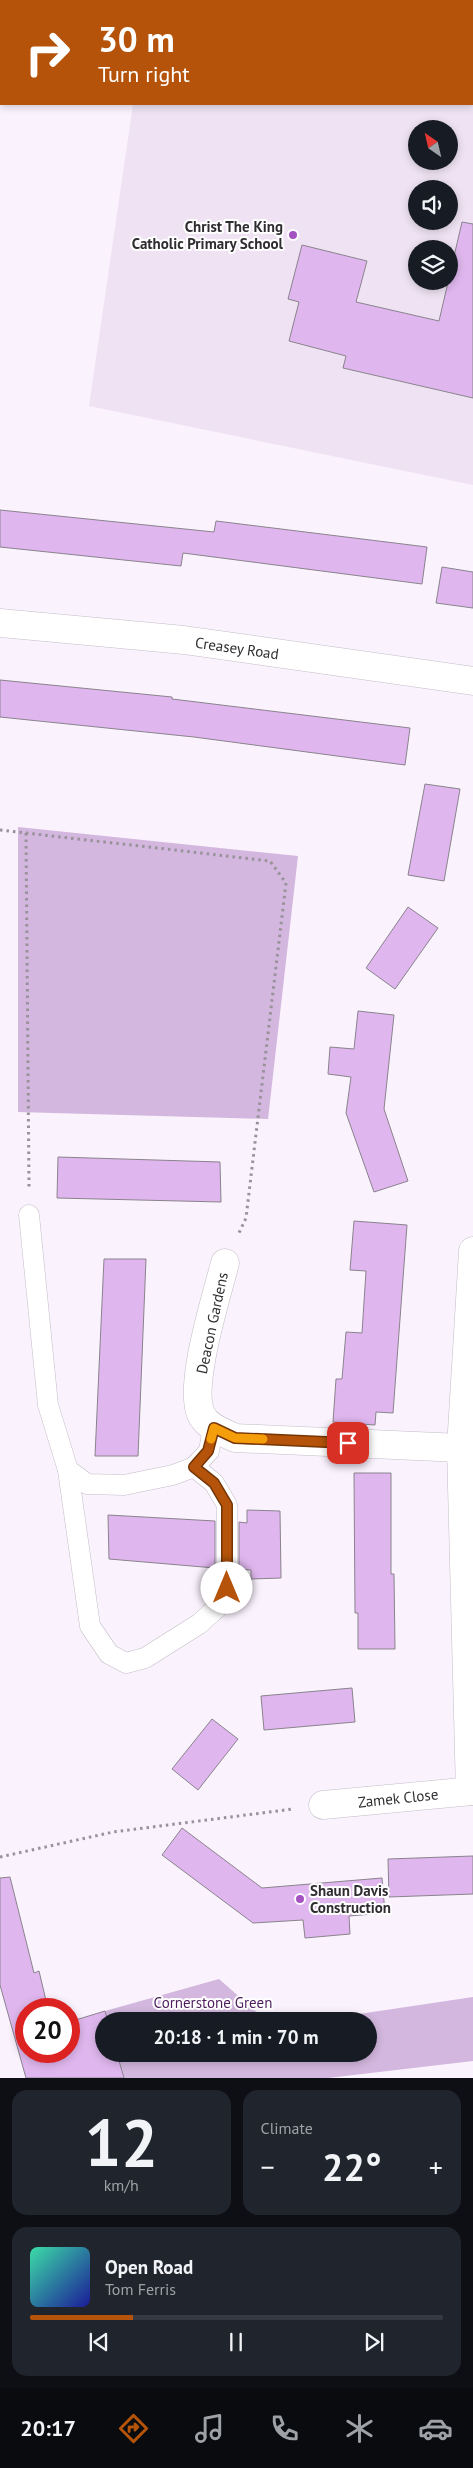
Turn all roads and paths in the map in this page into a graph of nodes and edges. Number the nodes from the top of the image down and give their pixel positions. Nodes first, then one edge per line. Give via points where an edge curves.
1 (0, 623) edge
2 (473, 681) edge
3 (0, 830) edge
4 (26, 833) junction
5 (30, 1215) joint
6 (473, 1251) edge
7 (225, 1263) joint
8 (214, 1428) junction
9 (461, 1448) junction
10 (194, 1467) junction
11 (68, 1470) junction
12 (471, 1791) edge
13 (323, 1805) joint
14 (0, 1857) edge

1 - 2 street, Creasey Road via 184,640
3 - 4 path
4 - 5 path
4 - 7 path via 270,861 286,883 246,1218
5 - 11 lane via 48,1405
6 - 9 street
7 - 8 street, Deacon Gardens via 201,1360 197,1392 201,1414
8 - 9 street via 235,1438
8 - 10 lane via 208,1451
9 - 12 street
10 - 11 lane via 173,1475 124,1485 87,1484
10 - 11 lane via 214,1483 227,1505 227,1588 218,1607 199,1624 146,1658 126,1663 109,1654 90,1626
12 - 13 street, Zamek Close
13 - 14 path via 113,1832

